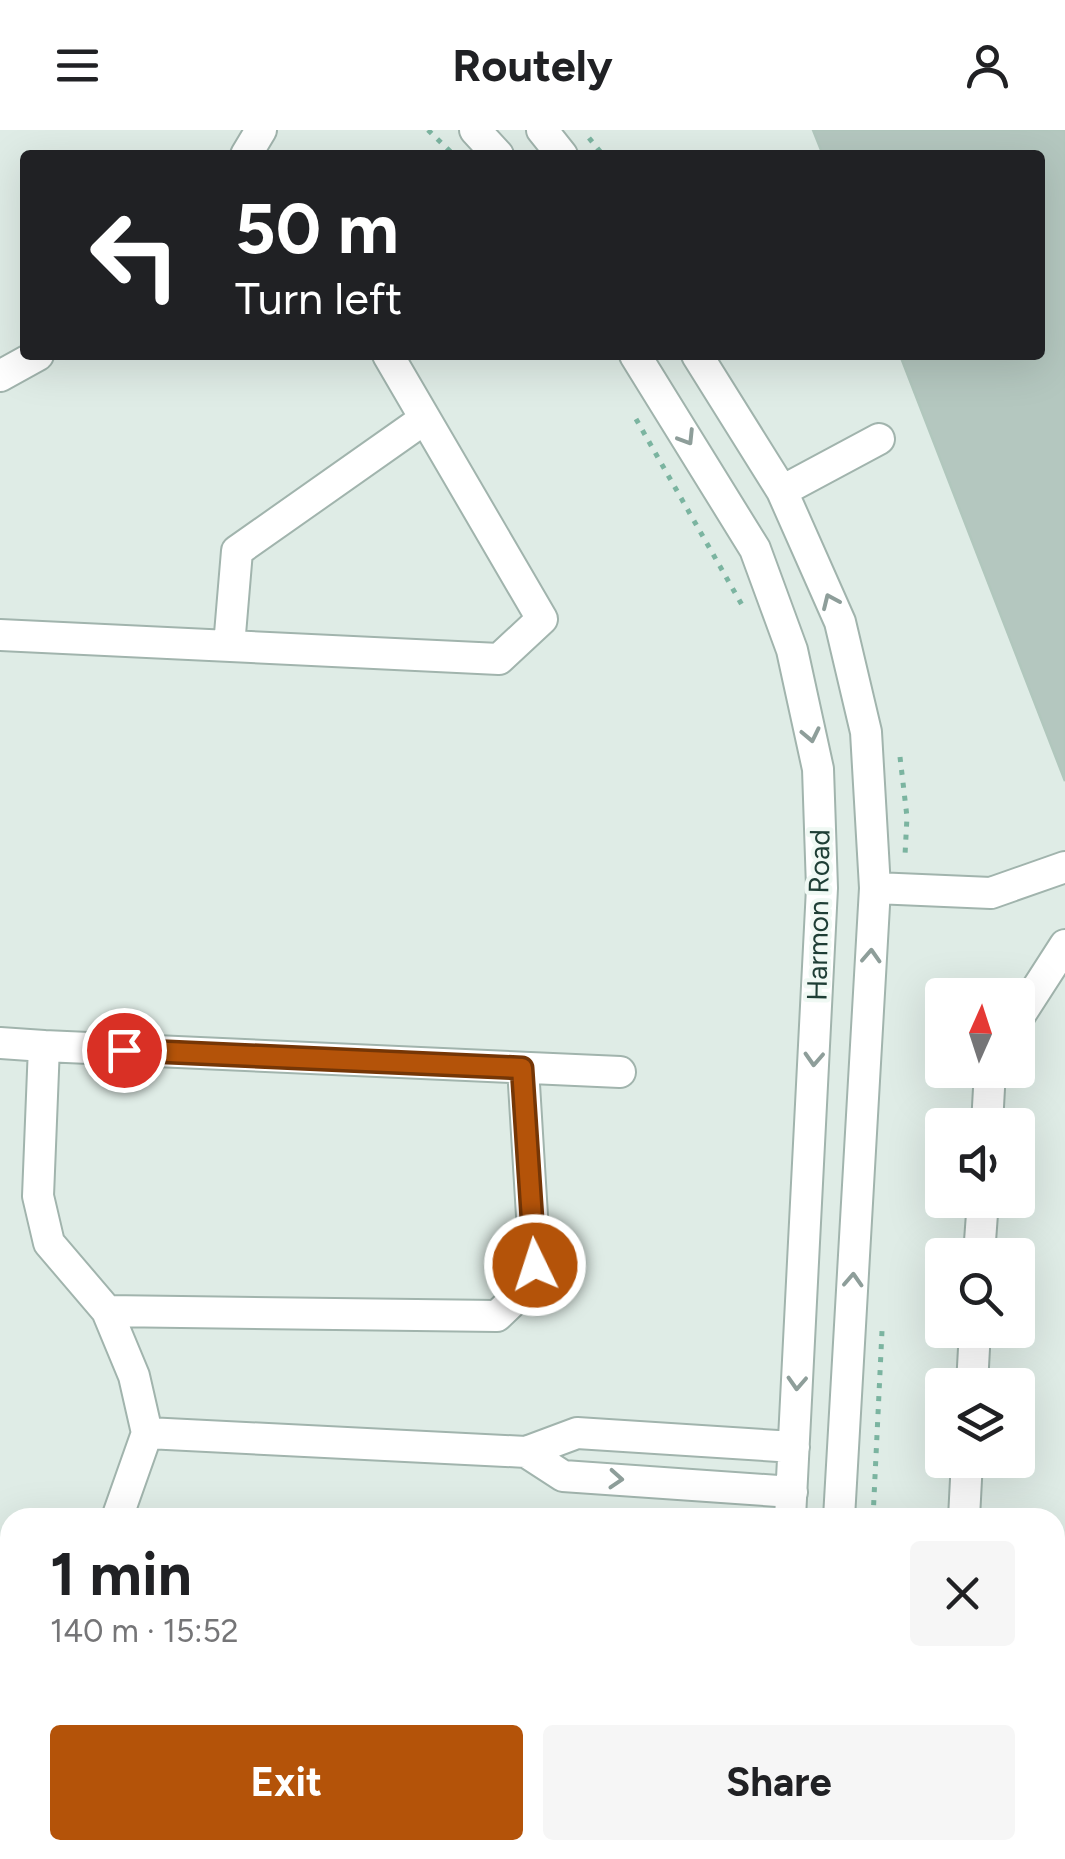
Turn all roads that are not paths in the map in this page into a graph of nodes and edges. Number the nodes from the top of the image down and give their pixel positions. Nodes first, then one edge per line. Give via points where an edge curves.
1 (475, 130) edge
2 (542, 130) edge
3 (493, 150) edge
4 (558, 150) edge
5 (29, 360) edge
6 (391, 360) edge
7 (638, 360) edge
8 (700, 360) edge
9 (0, 376) edge
10 (424, 420) junction
11 (878, 440) dead end
12 (782, 492) junction
13 (0, 635) edge
14 (229, 646) junction
15 (1065, 867) edge
16 (875, 888) junction
17 (1065, 944) edge
18 (1035, 991) edge
19 (0, 1043) edge
20 (44, 1046) junction
21 (522, 1068) junction
22 (620, 1072) dead end
23 (107, 1311) junction
24 (148, 1433) junction
25 (794, 1446) junction
26 (526, 1452) junction
27 (966, 1478) edge
28 (791, 1505) edge
29 (120, 1508) edge
30 (840, 1508) edge
31 (965, 1508) edge

1 - 3 street
2 - 4 street
5 - 9 street
6 - 10 street
7 -> 25 street, Harmon Road via 755,549 792,650 818,769 822,888
8 - 12 street, Harmon Road
10 - 14 street via 236,550
10 - 14 street via 542,619 499,659
11 - 12 street
16 -> 12 street, Harmon Road via 866,732 840,622
13 - 14 street
15 - 16 street via 991,894
30 -> 16 street, Harmon Road
17 - 18 street
19 - 20 street
20 - 21 street
20 - 23 street via 38,1196 49,1243
21 - 22 street
21 - 23 street via 535,1265 520,1293 496,1316
23 - 24 street
24 - 26 street
24 - 29 street
25 - 26 street via 578,1433
25 - 28 street, Harmon Road
26 -> 28 street via 563,1476
27 - 31 street

